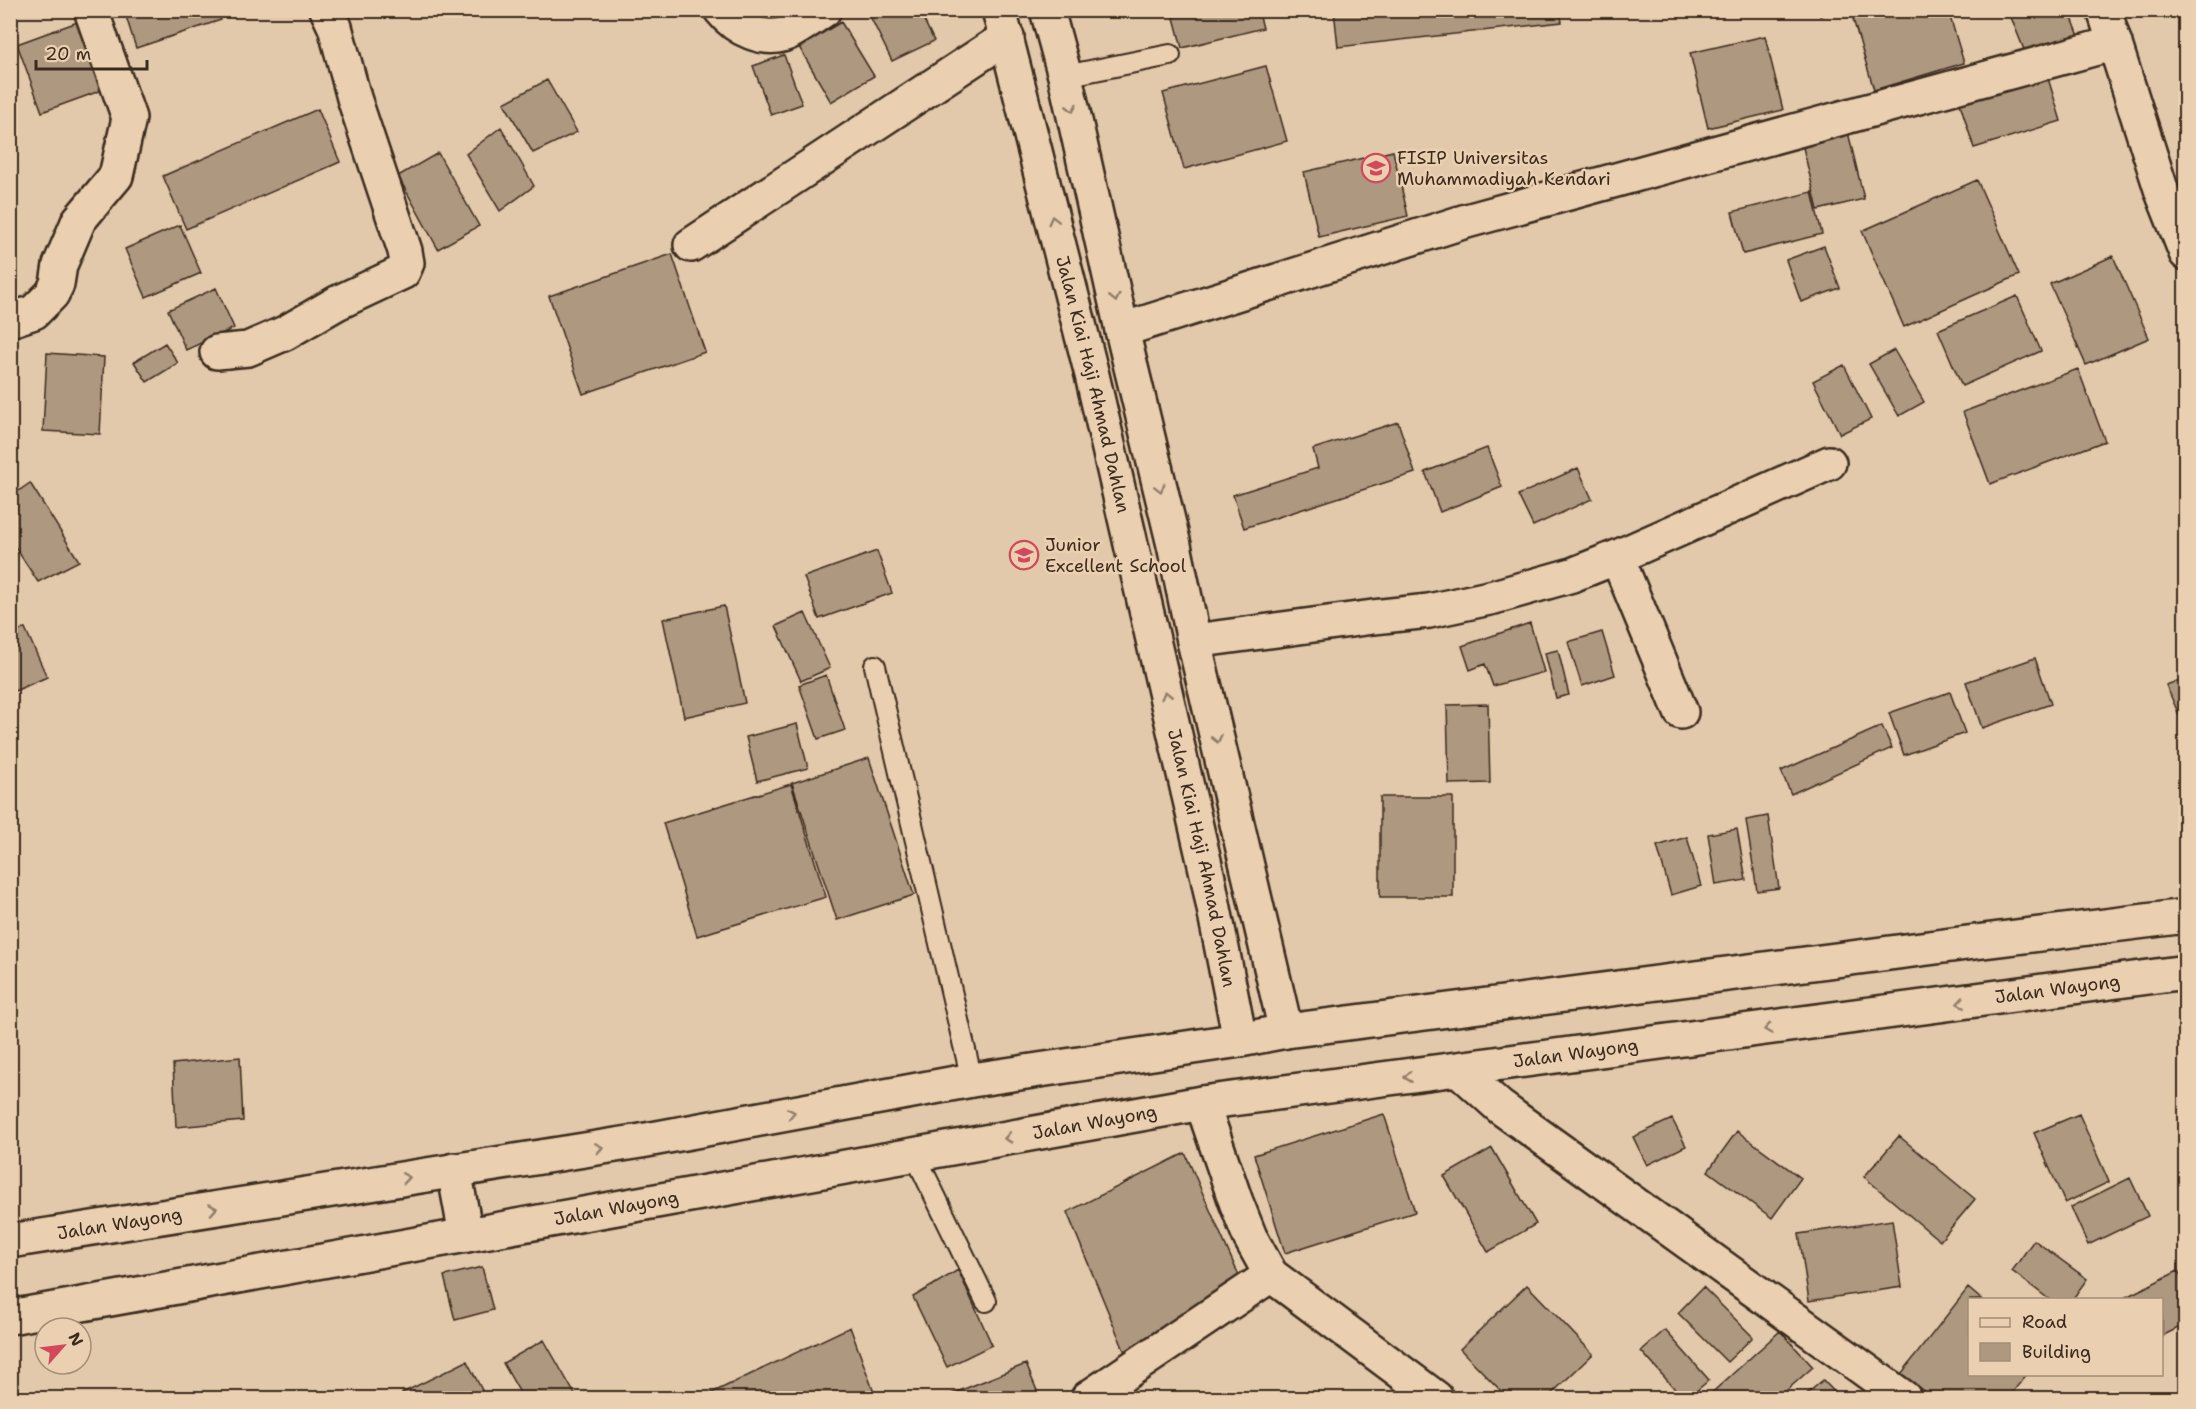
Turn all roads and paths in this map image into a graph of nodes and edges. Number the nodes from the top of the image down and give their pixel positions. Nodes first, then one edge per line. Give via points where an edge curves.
1 (92, 10) edge
2 (327, 10) edge
3 (721, 10) edge
4 (824, 10) edge
5 (1047, 10) edge
6 (2104, 10) edge
7 (1003, 24) edge
8 (2115, 43) junction
9 (1170, 55) dead end
10 (1065, 76) junction
11 (2174, 190) edge
12 (691, 245) dead end
13 (2186, 253) edge
14 (10, 320) edge
15 (1122, 330) junction
16 (217, 352) dead end
17 (1829, 463) dead end
18 (1617, 557) junction
19 (1194, 641) junction
20 (875, 666) dead end
21 (1681, 712) dead end
22 (2186, 916) edge
23 (2186, 972) edge
24 (1283, 1016) junction
25 (1237, 1025) junction
26 (1459, 1070) junction
27 (972, 1080) junction
28 (1202, 1103) junction
29 (915, 1155) junction
30 (454, 1170) junction
31 (466, 1235) junction
32 (10, 1241) edge
33 (1271, 1275) junction
34 (986, 1300) dead end
35 (10, 1317) edge
36 (1088, 1398) edge
37 (1436, 1398) edge
38 (1904, 1398) edge

1 - 14 main road via 129,118 116,176 80,220 52,294 34,312
2 - 16 main road via 407,263 403,272 285,333 249,349
3 - 4 main road via 740,28 762,35 786,34
5 - 10 main road
6 - 8 main road
7 - 12 main road
25 -> 7 main road, Jalan Kiai Haji Ahmad Dahlan via 1208,878 1092,375
8 - 11 main road
8 - 15 main road via 1463,222
9 - 10 lane
10 -> 15 main road
11 - 13 main road
15 -> 19 main road
17 - 18 main road
18 - 19 main road via 1572,575 1429,612
18 - 21 main road
19 -> 24 main road
20 - 27 lane
22 - 24 main road
23 -> 26 main road, Jalan Wayong
24 - 25 main road, Jalan Wayong
25 - 27 main road, Jalan Wayong
26 -> 28 main road, Jalan Wayong
26 - 38 main road via 1500,1107
30 -> 27 main road, Jalan Wayong via 641,1141
28 -> 29 main road, Jalan Wayong
28 - 33 main road via 1250,1237
29 - 31 main road, Jalan Wayong
29 - 34 lane
30 - 31 main road
32 -> 30 main road, Jalan Wayong
31 - 35 main road, Jalan Wayong
33 - 36 main road
33 - 37 main road

